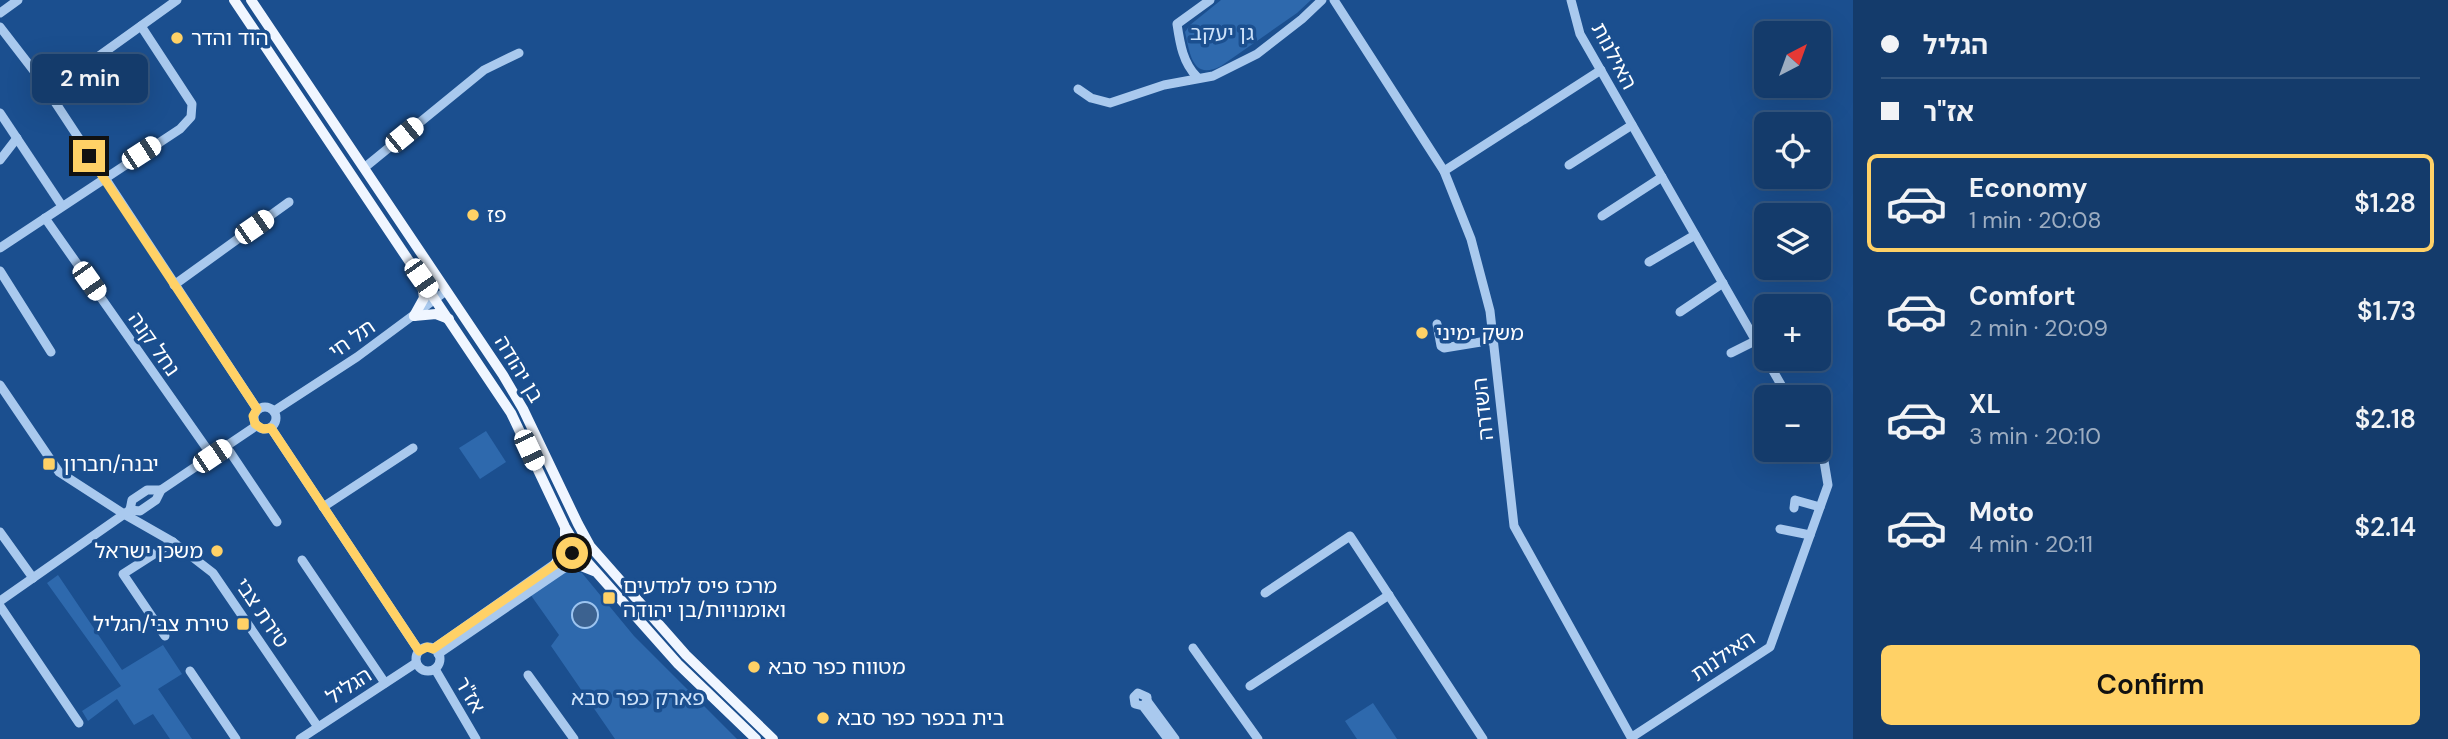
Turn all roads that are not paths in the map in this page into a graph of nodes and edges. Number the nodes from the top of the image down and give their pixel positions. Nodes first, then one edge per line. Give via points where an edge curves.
1 (18, 0) edge
2 (177, 0) edge
3 (234, 0) edge
4 (251, 0) edge
5 (1210, 0) edge
6 (1322, 0) edge
7 (1334, 0) edge
8 (1571, 0) edge
9 (0, 13) edge
10 (141, 26) junction
11 (0, 27) edge
12 (519, 53) dead end
13 (1601, 70) junction
14 (1198, 77) junction
15 (44, 84) junction
16 (60, 84) junction
17 (1079, 89) dead end
18 (53, 99) junction
19 (0, 113) edge
20 (1632, 125) junction
21 (17, 138) junction
22 (0, 160) edge
23 (1569, 165) dead end
24 (364, 168) junction
25 (1444, 171) junction
26 (1661, 177) junction
27 (103, 178) junction
28 (289, 202) dead end
29 (62, 206) junction
30 (1602, 216) dead end
31 (45, 218) junction
32 (1695, 235) junction
33 (0, 248) edge
34 (1649, 262) dead end
35 (0, 271) edge
36 (421, 278) junction
37 (1723, 283) junction
38 (174, 285) junction
39 (446, 291) junction
40 (436, 299) junction
41 (1680, 312) dead end
42 (414, 316) junction
43 (450, 319) junction
44 (1437, 324) dead end
45 (1754, 339) edge
46 (1493, 340) junction
47 (1754, 342) edge
48 (51, 352) dead end
49 (1731, 353) dead end
50 (0, 385) edge
51 (257, 409) junction
52 (274, 411) junction
53 (256, 426) junction
54 (271, 428) junction
55 (226, 446) junction
56 (413, 448) dead end
57 (212, 456) junction
58 (1824, 462) edge
59 (323, 507) junction
60 (1820, 507) junction
61 (1794, 508) dead end
62 (127, 512) junction
63 (276, 522) dead end
64 (565, 527) junction
65 (1780, 529) dead end
66 (0, 532) edge
67 (1810, 536) junction
68 (173, 542) junction
69 (590, 546) junction
70 (580, 553) junction
71 (302, 560) dead end
72 (561, 565) junction
73 (594, 571) junction
74 (33, 578) junction
75 (1265, 593) dead end
76 (1389, 595) junction
77 (0, 603) edge
78 (165, 636) dead end
79 (1193, 648) dead end
80 (419, 651) junction
81 (436, 651) junction
82 (416, 663) junction
83 (435, 669) junction
84 (190, 671) dead end
85 (528, 675) dead end
86 (385, 683) junction
87 (1250, 686) dead end
88 (79, 723) dead end
89 (317, 732) edge
90 (571, 738) edge
91 (1632, 738) edge
92 (236, 739) edge
93 (300, 739) edge
94 (476, 739) edge
95 (756, 739) edge
96 (773, 739) edge
97 (1168, 739) edge
98 (1175, 739) edge
99 (1258, 739) edge
100 (1483, 739) edge

1 - 9 street
2 - 10 street
3 - 36 main road, בן יהודה
4 - 24 main road, בן יהודה
5 - 14 street via 1177,24 1182,53
6 - 14 street via 1257,54 1213,76
7 - 25 street, השדרה
8 - 13 street, האילנות via 1580,34
10 - 16 street
10 - 27 street via 192,104 191,117 180,129
11 - 15 street
12 - 24 street via 484,70
13 - 20 street, האילנות
13 - 25 street
14 - 17 street via 1110,103
15 - 16 street via 52,80
15 - 18 street via 43,93
16 - 18 street via 62,92
18 - 27 street
19 - 21 street
20 - 23 street
20 - 26 street, האילנות
21 - 22 street
21 - 29 street
24 - 39 main road, בן יהודה
25 - 46 street, השדרה via 1471,239
26 - 30 street
26 - 32 street, האילנות
27 - 29 street
27 - 38 street
28 - 38 street
29 - 31 street
31 - 33 street
31 - 57 street, נחל קנה
32 - 34 street
32 - 37 street, האילנות
35 - 48 street
36 - 40 main road, בן יהודה
36 - 42 main road via 424,298
37 - 41 street
37 - 45 street, האילנות
38 - 51 street
39 - 40 street, תל חי
39 - 69 main road, בן יהודה via 523,409
40 - 42 street, תל חי
40 - 43 main road, בן יהודה
42 - 43 main road via 436,314
42 - 52 street, תל חי
43 - 64 main road, בן יהודה via 511,413
44 - 46 street via 1444,348
46 - 91 street, השדרה via 1514,526
47 - 49 street
50 - 62 street, טירת צבי via 59,472
51 - 52 street
51 - 53 street via 253,416
52 - 54 street via 276,422
53 - 54 street
53 - 55 street
54 - 59 street
55 - 57 street
55 - 63 street
56 - 59 street
57 - 62 street via 161,490 156,500
58 - 60 street, האילנות via 1828,485
59 - 80 street
60 - 61 street via 1795,500
60 - 67 street, האילנות
62 - 68 street, טירת צבי
62 - 74 street
64 - 70 main road, בן יהודה
64 - 72 main road
65 - 67 street
66 - 74 street
67 - 91 street, האילנות via 1770,647
68 - 78 street via 123,574
68 - 89 street, טירת צבי via 219,580
69 - 70 street
69 - 96 main road, בן יהודה via 686,655
70 - 72 street
70 - 73 main road, בן יהודה
71 - 86 street
72 - 73 main road
72 - 81 street
73 - 95 main road, בן יהודה via 678,664
74 - 77 street
75 - 76 street via 1350,536
76 - 87 street
76 - 100 street
77 - 88 street
79 - 99 street
80 - 81 street via 427,647
80 - 82 street
81 - 83 street via 440,660
82 - 83 street via 424,670
82 - 86 street, הגליל
83 - 94 street, אז"ר
84 - 92 street
85 - 90 street
86 - 89 street, הגליל
89 - 93 street, הגליל
97 - 98 street via 1145,704

